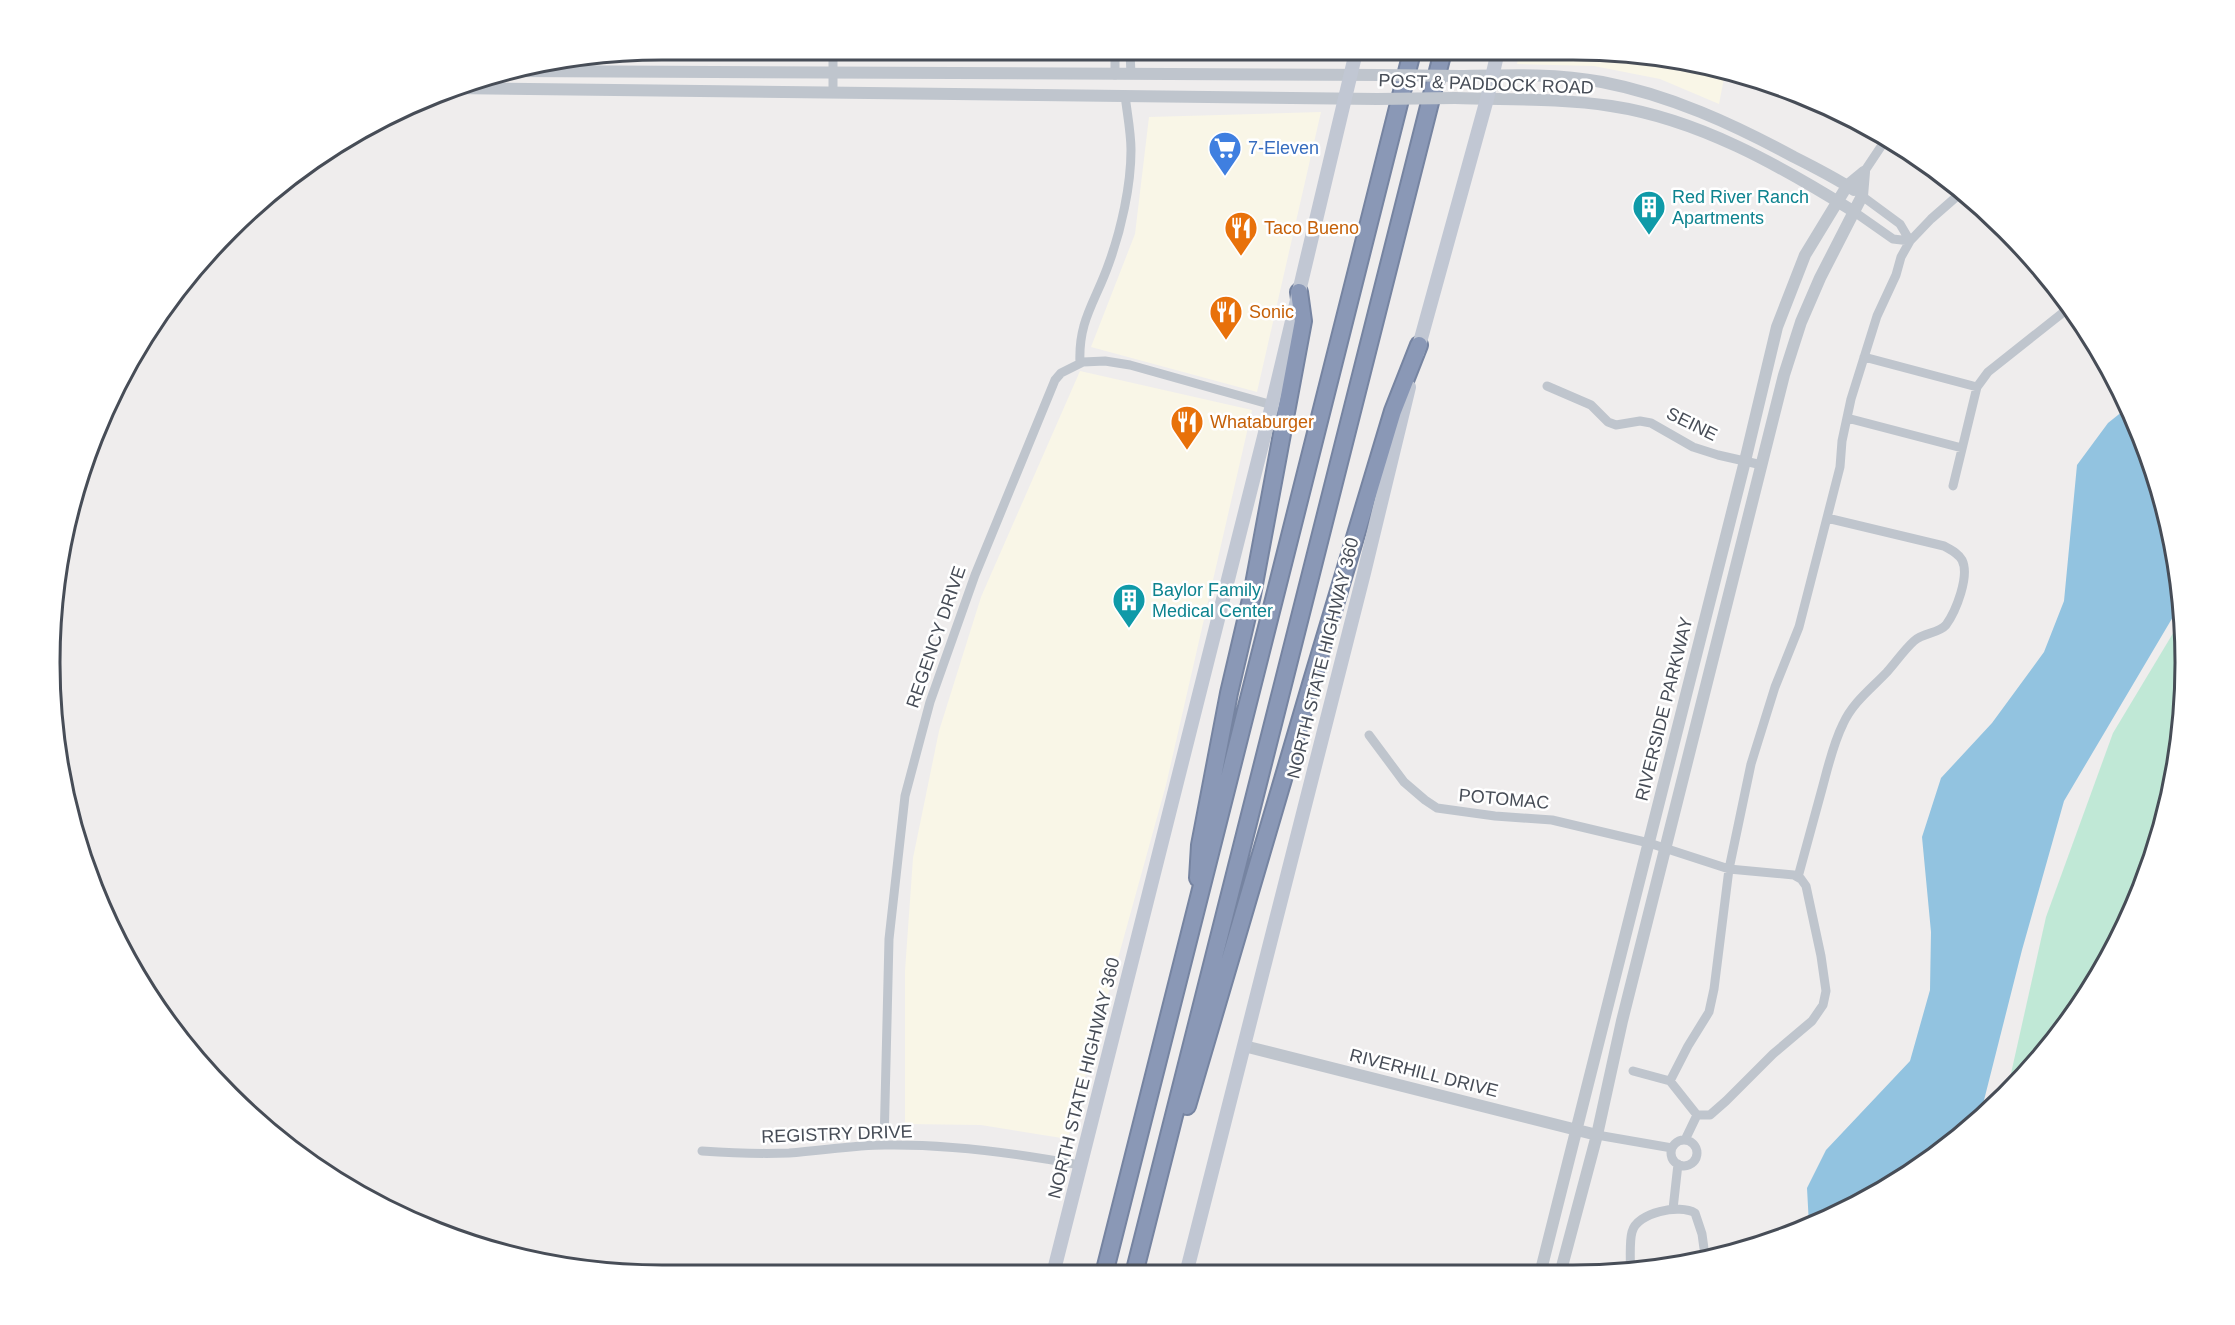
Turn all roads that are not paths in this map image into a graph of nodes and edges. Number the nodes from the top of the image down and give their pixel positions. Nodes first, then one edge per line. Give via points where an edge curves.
1 (833, 60) edge
2 (1115, 60) edge
3 (1130, 60) edge
4 (1354, 60) edge
5 (1410, 60) edge
6 (1441, 60) edge
7 (1496, 60) edge
8 (551, 71) edge
9 (574, 71) junction
10 (833, 73) junction
11 (1131, 74) junction
12 (1350, 74) junction
13 (1115, 75) junction
14 (1493, 75) junction
15 (483, 88) edge
16 (574, 88) junction
17 (833, 91) junction
18 (1125, 95) junction
19 (1343, 99) junction
20 (1487, 99) junction
21 (1676, 102) junction
22 (1675, 122) junction
23 (1881, 146) edge
24 (1864, 172) junction
25 (1847, 186) junction
26 (1862, 196) junction
27 (1955, 198) edge
28 (1838, 201) junction
29 (1853, 211) junction
30 (1911, 241) junction
31 (1299, 292) junction
32 (2062, 313) edge
33 (1419, 345) junction
34 (1864, 357) junction
35 (1080, 363) junction
36 (1546, 386) dead end
37 (1977, 387) junction
38 (1272, 405) junction
39 (1847, 418) junction
40 (1962, 448) junction
41 (1745, 461) junction
42 (1762, 465) junction
43 (1953, 486) dead end
44 (1827, 518) junction
45 (1369, 735) dead end
46 (1649, 843) junction
47 (1667, 849) junction
48 (1729, 869) junction
49 (1798, 877) junction
50 (1196, 915) junction
51 (1244, 1046) junction
52 (1633, 1071) dead end
53 (1670, 1081) junction
54 (1697, 1114) junction
55 (1577, 1130) junction
56 (1597, 1135) junction
57 (1685, 1140) junction
58 (884, 1145) junction
59 (1672, 1148) junction
60 (702, 1151) dead end
61 (1162, 1160) junction
62 (1678, 1164) junction
63 (1080, 1165) junction
64 (1673, 1209) junction
65 (1110, 1249) junction
66 (1704, 1250) edge
67 (1630, 1262) edge
68 (1055, 1265) edge
69 (1096, 1265) edge
70 (1106, 1265) edge
71 (1136, 1265) edge
72 (1188, 1265) edge
73 (1542, 1265) edge
74 (1562, 1265) edge

1 - 10 street
2 - 13 street
3 - 11 street
4 - 12 main road, NORTH STATE HIGHWAY 360
5 - 50 highway
6 - 61 highway
7 - 14 main road, NORTH STATE HIGHWAY 360
8 - 9 street, POST & PADDOCK ROAD
9 - 10 street, POST & PADDOCK ROAD
9 - 16 street
10 - 13 street, POST & PADDOCK ROAD
10 - 17 street
11 - 12 street, POST & PADDOCK ROAD
11 - 13 street, POST & PADDOCK ROAD
11 - 18 street
12 - 14 street, POST & PADDOCK ROAD, bridge
12 - 19 main road, NORTH STATE HIGHWAY 360
13 - 18 street
14 - 20 main road, NORTH STATE HIGHWAY 360
14 - 21 street, POST & PADDOCK ROAD via 1600,82
15 - 16 street, POST & PADDOCK ROAD
16 - 17 street, POST & PADDOCK ROAD
17 - 18 street, POST & PADDOCK ROAD
18 - 19 street, POST & PADDOCK ROAD
18 - 35 street via 1131,150 1123,218 1109,264 1084,322 1079,342
19 - 20 street, POST & PADDOCK ROAD, bridge
19 - 31 main road, NORTH STATE HIGHWAY 360
20 - 22 street, POST & PADDOCK ROAD via 1574,101 1613,106
20 - 33 main road, NORTH STATE HIGHWAY 360
21 - 22 street
21 - 25 street, POST & PADDOCK ROAD via 1777,148
22 - 28 street, POST & PADDOCK ROAD via 1718,137
23 - 24 street, RIVERSIDE PARKWAY
24 - 25 street, RIVERSIDE PARKWAY
24 - 26 street, RIVERSIDE PARKWAY
25 - 26 street, POST & PADDOCK ROAD
25 - 28 street, RIVERSIDE PARKWAY
26 - 29 street, RIVERSIDE PARKWAY
26 - 30 street, POST & PADDOCK ROAD via 1900,224
27 - 30 street
28 - 29 street, POST & PADDOCK ROAD
28 - 41 street, RIVERSIDE PARKWAY via 1805,255 1777,327
29 - 30 street, POST & PADDOCK ROAD via 1893,239
29 - 42 street, RIVERSIDE PARKWAY via 1801,322
30 - 34 street via 1877,316
31 - 38 main road, NORTH STATE HIGHWAY 360
31 - 50 highway via 1303,321 1200,845
32 - 37 street via 1988,372
33 - 51 main road, NORTH STATE HIGHWAY 360
33 - 61 highway via 1393,411 1177,1139
34 - 37 street
34 - 39 street
35 - 38 street via 1130,365
35 - 58 street, REGENCY DRIVE via 1055,380 1030,438 975,575 913,761 905,796 889,939
36 - 41 street, SEINE via 1591,405 1616,426 1652,423 1693,447
37 - 40 street
38 - 63 main road, NORTH STATE HIGHWAY 360
39 - 40 street
39 - 44 street
40 - 43 street
41 - 42 street, SEINE
41 - 46 street, RIVERSIDE PARKWAY
42 - 47 street, RIVERSIDE PARKWAY
44 - 48 street via 1799,627 1751,764
44 - 49 street via 1944,546 1954,551 1964,567 1956,607 1945,626 1915,640 1854,704 1843,724
45 - 46 street, POTOMAC via 1404,782 1437,808 1552,820
46 - 47 street, POTOMAC
46 - 55 street, RIVERSIDE PARKWAY
47 - 48 street, POTOMAC
47 - 56 street, RIVERSIDE PARKWAY
48 - 49 street, POTOMAC
48 - 53 street via 1709,1012
49 - 54 street via 1806,886 1821,956 1826,991 1823,1005 1812,1021 1726,1101 1710,1114
50 - 65 highway
51 - 55 street, RIVERHILL DRIVE
51 - 72 main road, NORTH STATE HIGHWAY 360
52 - 53 street
53 - 54 street
54 - 57 street
55 - 56 street, RIVERHILL DRIVE
55 - 73 street, RIVERSIDE PARKWAY
56 - 59 street
56 - 74 street, RIVERSIDE PARKWAY
57 - 59 street
57 - 62 street via 1694,1145 1697,1154 1688,1165
58 - 60 street, REGISTRY DRIVE via 781,1153
58 - 63 street, REGISTRY DRIVE via 975,1149
59 - 62 street via 1672,1157
61 - 71 highway
62 - 64 street
63 - 68 main road, NORTH STATE HIGHWAY 360
64 - 66 street via 1695,1213
64 - 67 street via 1638,1222 1632,1231
65 - 69 highway
65 - 70 highway

